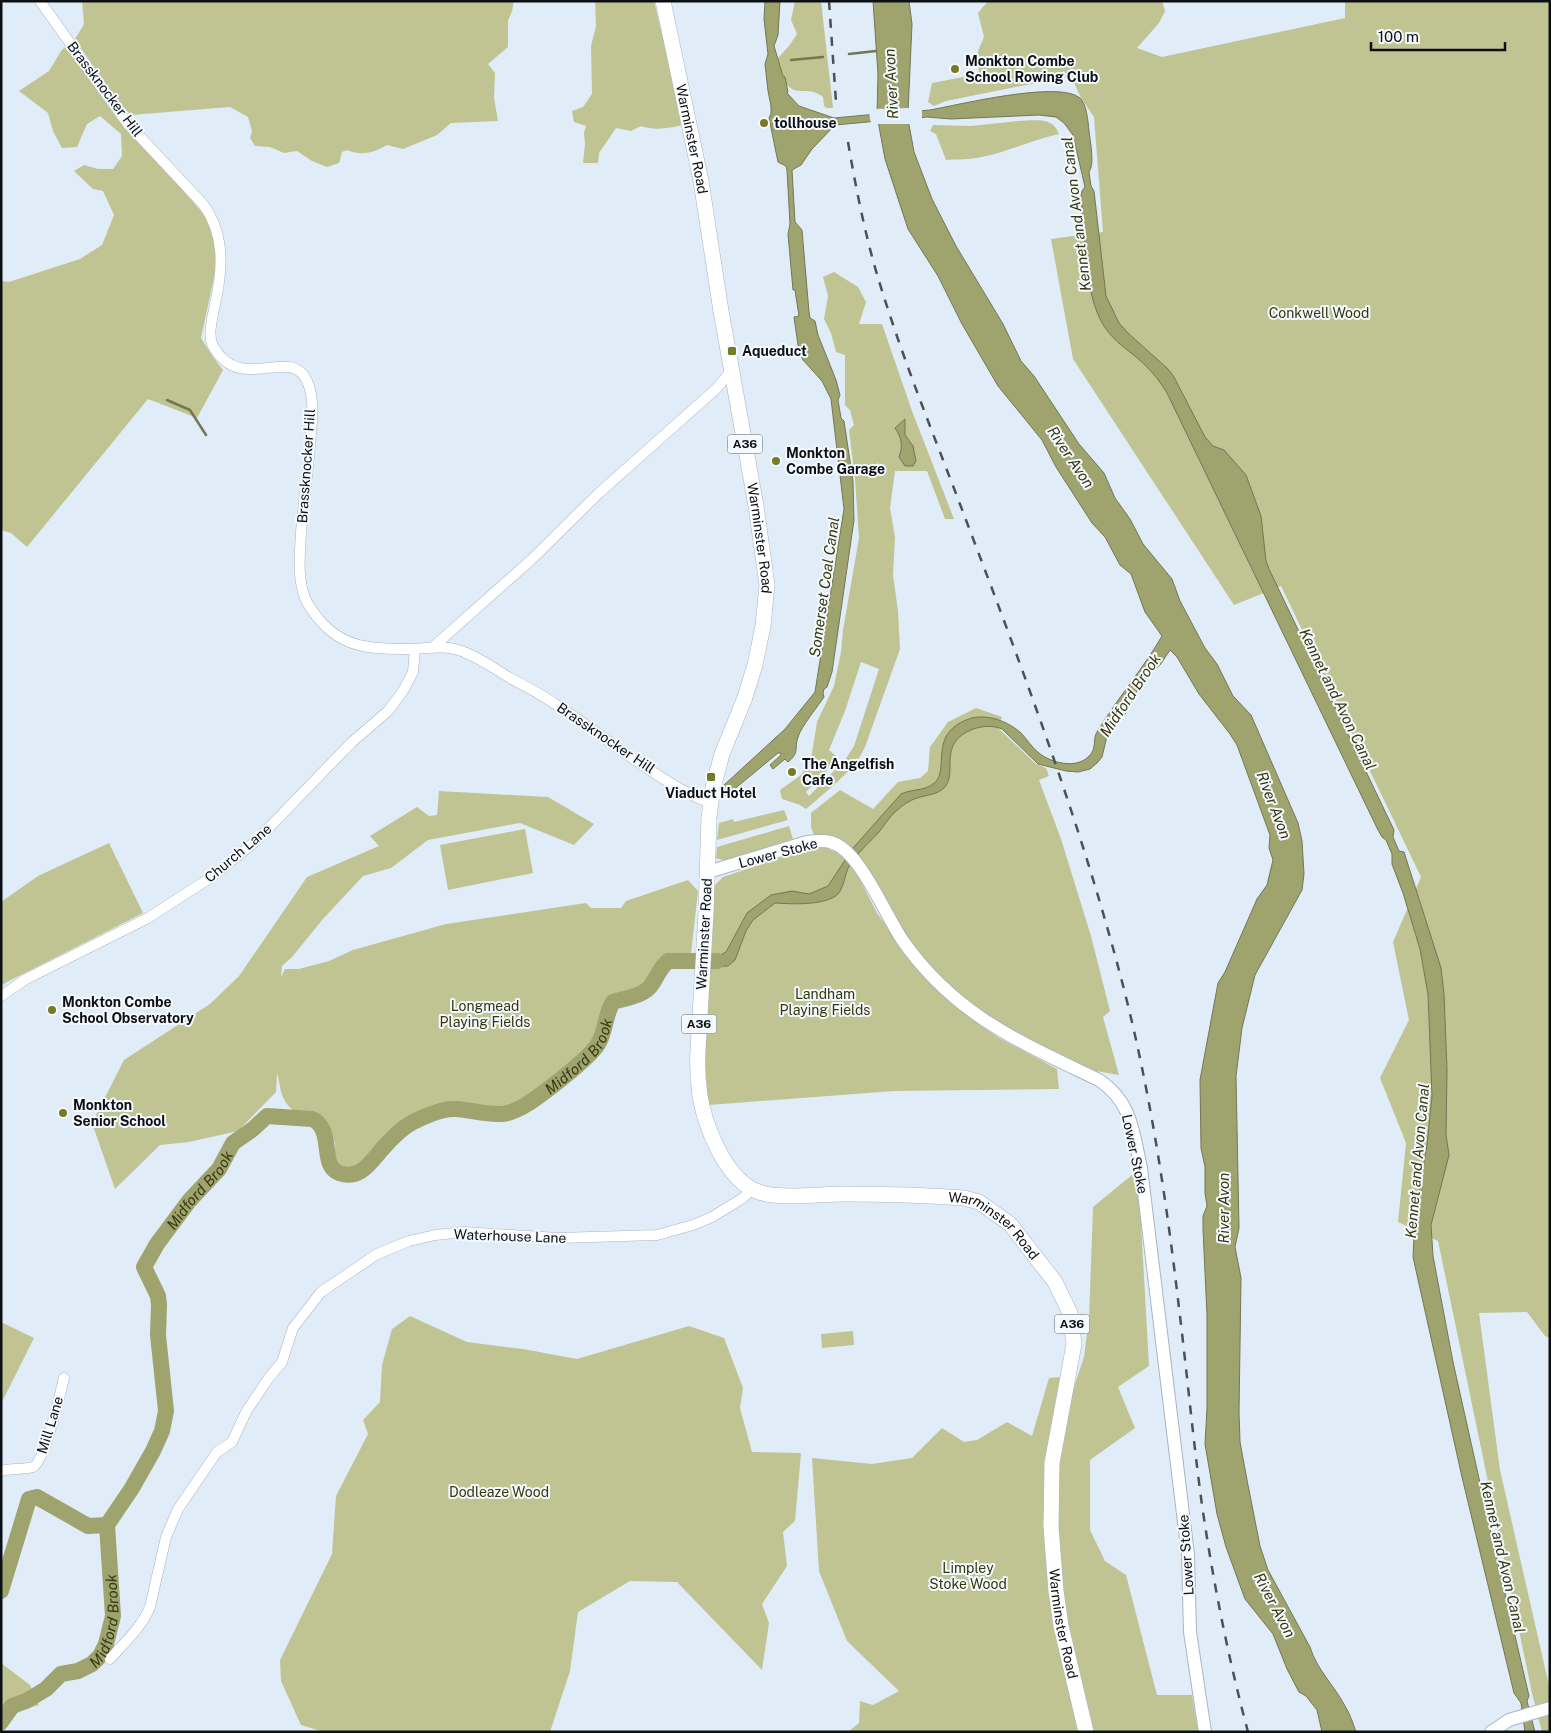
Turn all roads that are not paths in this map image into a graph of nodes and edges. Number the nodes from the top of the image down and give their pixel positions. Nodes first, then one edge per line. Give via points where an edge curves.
1 (40, 1) edge
2 (663, 1) edge
3 (731, 371) junction
4 (433, 647) junction
5 (415, 648) junction
6 (705, 801) junction
7 (708, 872) junction
8 (1, 996) edge
9 (752, 1189) junction
10 (64, 1378) dead end
11 (1, 1471) edge
12 (110, 1659) dead end
13 (1546, 1708) edge
14 (1086, 1732) edge
15 (1205, 1732) edge
16 (1491, 1732) edge

1 - 5 street, Brassknocker Hill via 128,124 211,215 220,240 221,268 211,324 212,344 227,362 239,369 289,366 306,378 312,416 299,562 309,605 324,626 340,639 357,646
2 - 3 highway, Warminster Road / A36 via 701,181
3 - 4 street via 716,389
3 - 6 highway, Warminster Road / A36 via 756,506 766,598 755,665 713,788
4 - 5 street, Brassknocker Hill
4 - 6 street, Brassknocker Hill via 465,652 554,702 677,788
5 - 8 street, Church Lane via 413,672 388,711 351,743 257,840 213,876 148,918 26,979
6 - 7 highway, Warminster Road / A36
7 - 9 highway, Warminster Road / A36 via 697,1071 700,1098 718,1150 731,1170
7 - 15 main road, Lower Stoke via 807,842 831,842 855,861 902,941 940,985 991,1025 1099,1080 1120,1097 1127,1110 1141,1168 1188,1555 1191,1641
9 - 12 street, Waterhouse Lane via 712,1217 693,1226 657,1235 558,1238 464,1232 409,1241 376,1254 321,1292 293,1328 282,1362 246,1412 232,1442 217,1452 178,1509 166,1537 146,1616
9 - 14 highway, Warminster Road / A36 via 781,1196 942,1196 979,1202 1010,1224 1055,1282 1070,1313 1074,1344 1052,1463 1051,1527 1061,1626
10 - 11 street, Mill Lane via 38,1463
13 - 16 main road via 1519,1716

